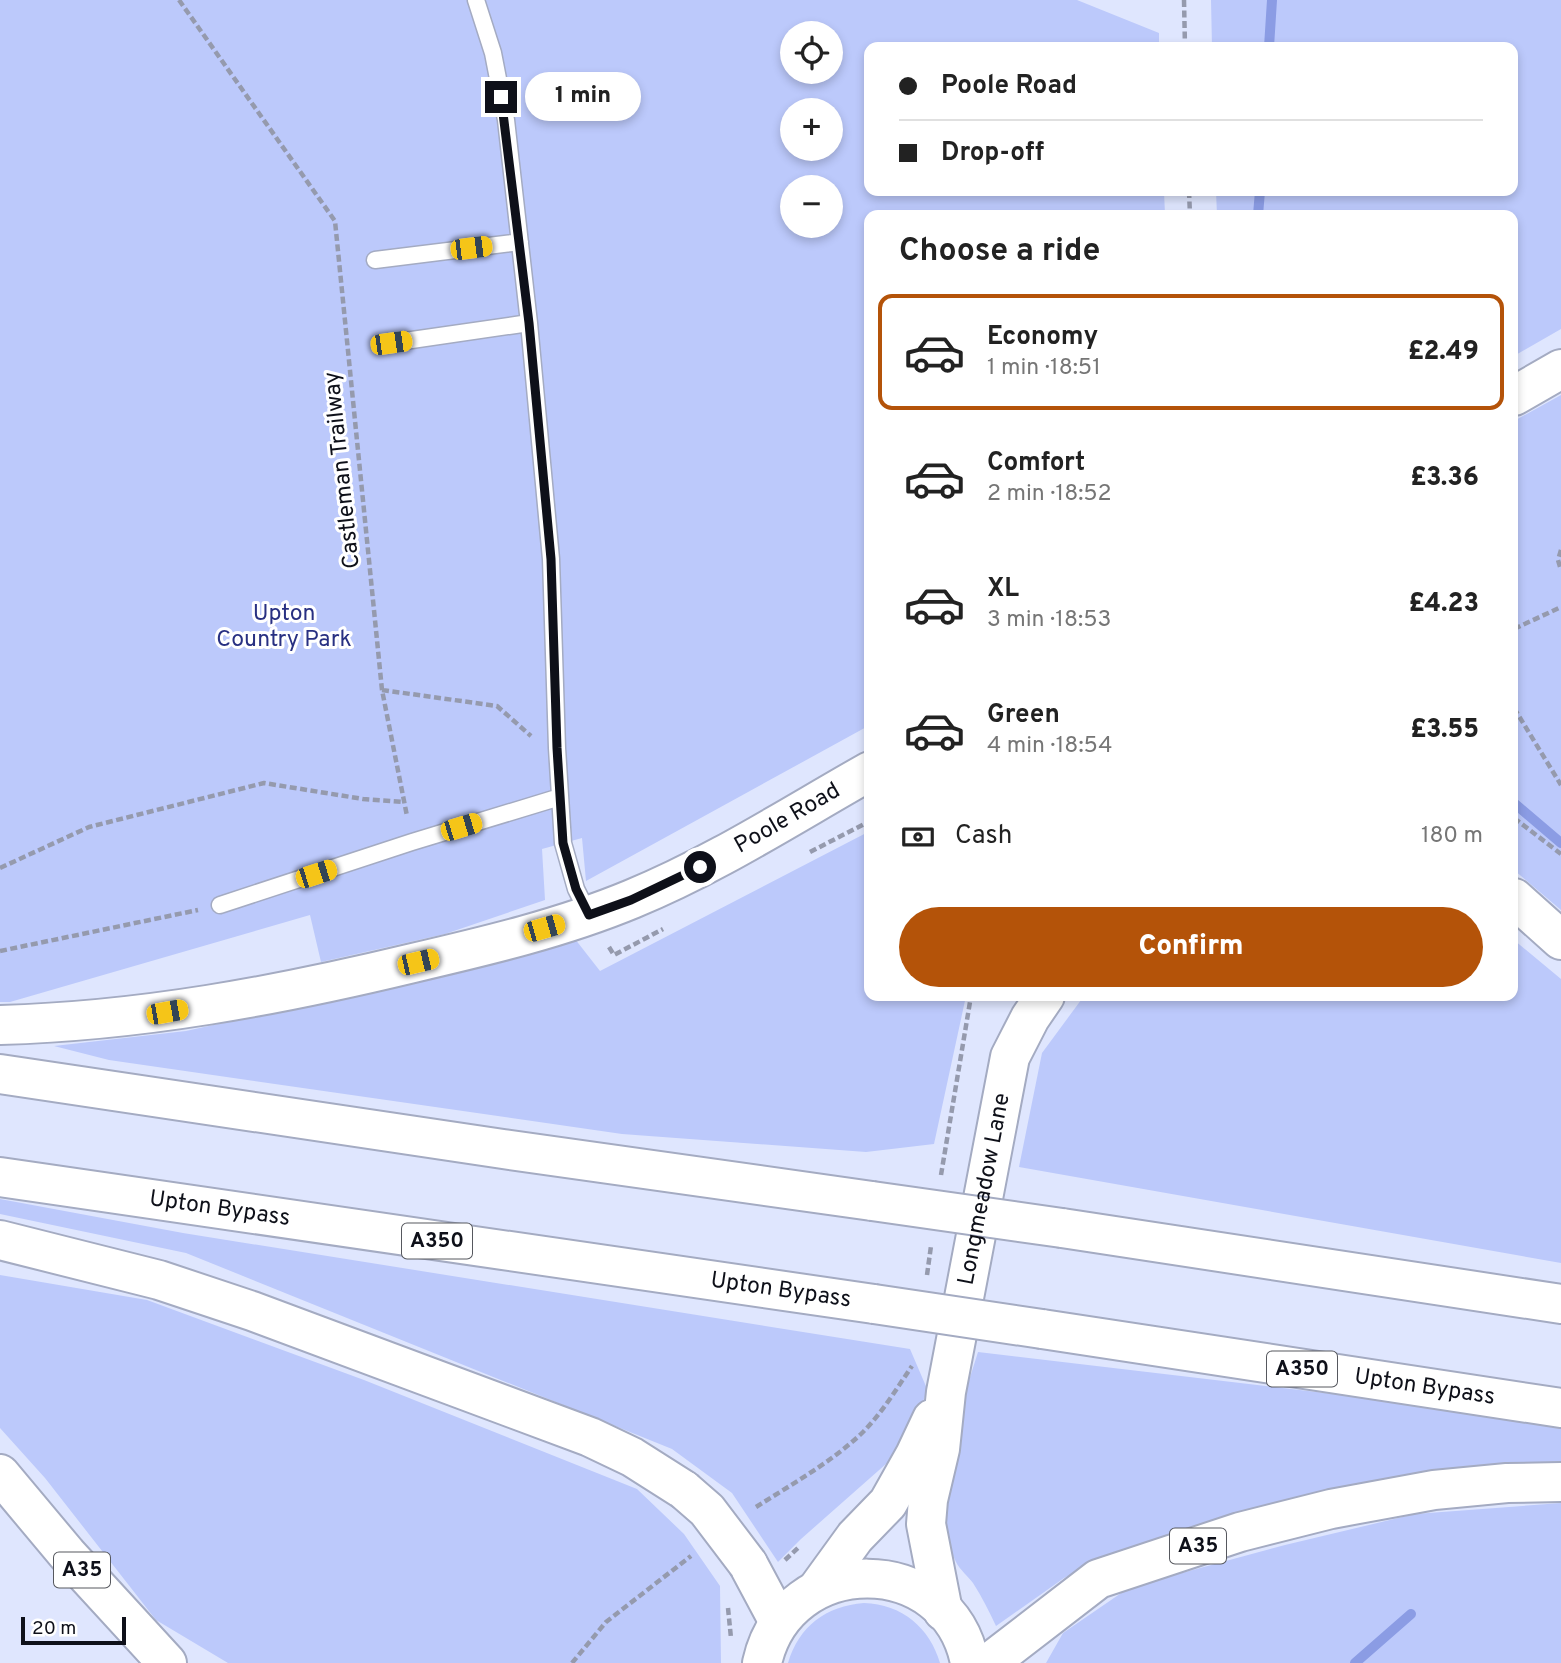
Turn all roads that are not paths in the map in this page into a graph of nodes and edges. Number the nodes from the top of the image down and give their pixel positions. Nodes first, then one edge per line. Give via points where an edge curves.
1 (476, 0) edge
2 (520, 242) junction
3 (375, 260) dead end
4 (529, 323) junction
5 (391, 343) dead end
6 (1561, 369) edge
7 (1518, 394) edge
8 (864, 774) edge
9 (560, 797) junction
10 (1518, 902) edge
11 (220, 905) road end
12 (589, 915) junction
13 (1561, 940) edge
14 (1041, 1001) edge
15 (0, 1026) edge
16 (0, 1074) edge
17 (0, 1177) edge
18 (0, 1240) edge
19 (1561, 1304) edge
20 (946, 1392) junction
21 (1561, 1408) edge
22 (0, 1474) edge
23 (1561, 1482) edge
24 (818, 1588) junction
25 (943, 1611) junction
26 (779, 1622) junction
27 (167, 1663) edge
28 (762, 1663) edge
29 (970, 1663) edge
30 (989, 1663) edge

1 - 2 lane via 493,53 506,120
2 - 3 lane
2 - 4 lane
4 - 5 lane
4 - 9 lane via 551,559
6 - 7 main road
8 - 12 main road, Poole Road via 676,880
9 - 11 lane
9 - 12 lane via 563,843
10 - 13 main road
12 - 15 main road, Poole Road via 459,952 291,991 142,1016
14 - 20 main road, Longmeadow Lane via 1010,1057
16 - 19 main road, bridge
17 - 21 main road, Upton Bypass / A350, bridge
18 - 26 main road, bridge via 147,1277 252,1311 590,1437 632,1457 707,1510 748,1564
20 - 24 main road, Longmeadow Lane via 888,1503 855,1537
20 - 25 main road, Longmeadow Lane via 926,1524
22 - 27 main road, A35
23 - 30 main road, A35 via 1434,1490 1240,1532 1098,1579
24 - 25 main road via 851,1578 885,1579 917,1590
24 - 26 main road
25 - 29 main road via 958,1630
26 - 28 main road

